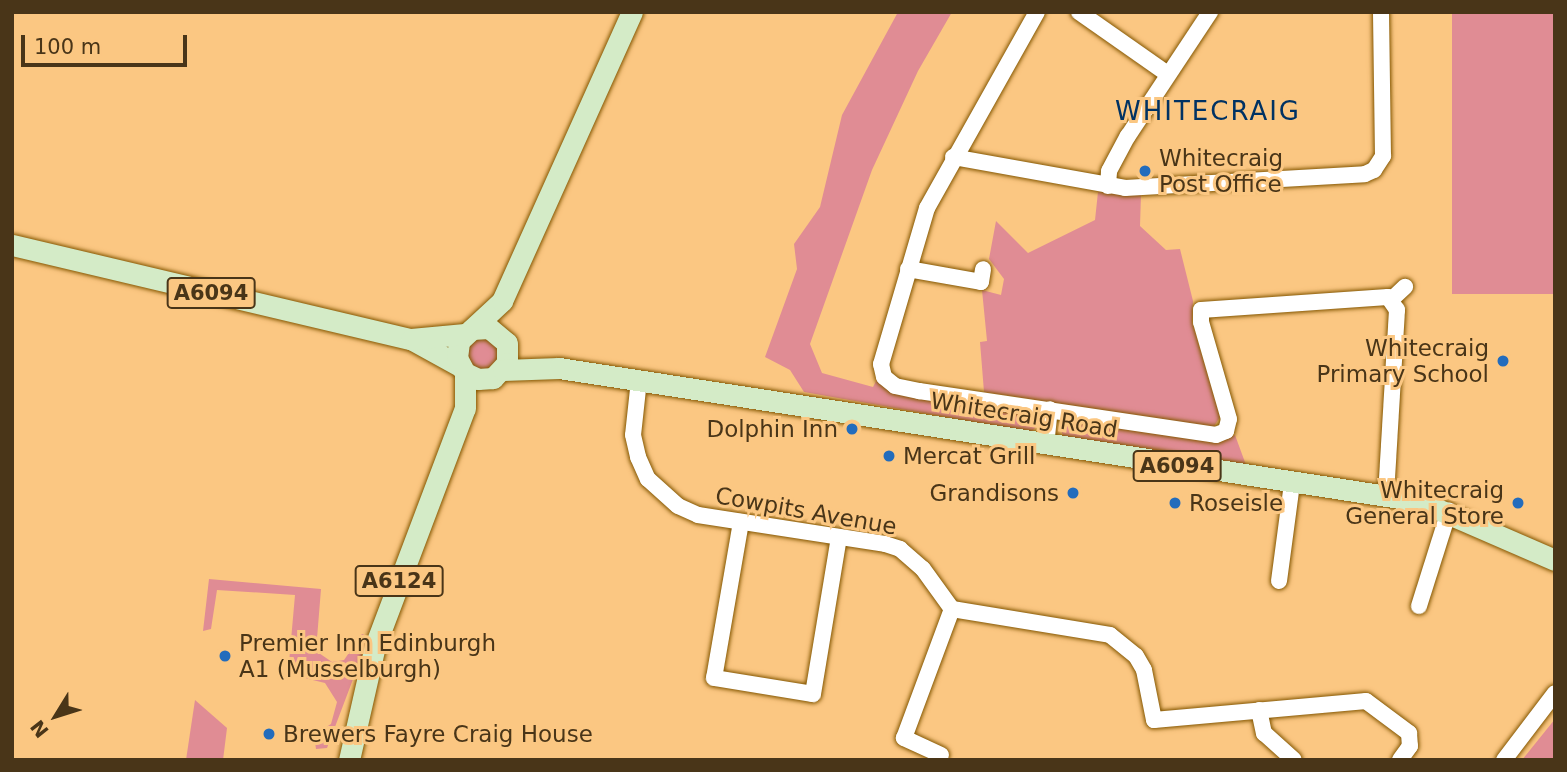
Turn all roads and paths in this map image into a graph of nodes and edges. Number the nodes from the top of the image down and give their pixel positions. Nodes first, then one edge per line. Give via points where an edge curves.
1 (632, 12) edge
2 (1037, 12) edge
3 (1079, 12) edge
4 (1210, 12) edge
5 (1381, 12) edge
6 (1166, 73) junction
7 (953, 157) junction
8 (1108, 186) junction
9 (12, 245) edge
10 (908, 269) junction
11 (984, 269) dead end
12 (1405, 287) dead end
13 (1392, 299) junction
14 (502, 301) junction
15 (468, 332) junction
16 (411, 339) junction
17 (505, 340) junction
18 (559, 368) junction
19 (462, 370) junction
20 (498, 373) junction
21 (639, 380) junction
22 (465, 408) junction
23 (1050, 409) junction
24 (1046, 446) junction
25 (1292, 483) junction
26 (1386, 496) junction
27 (1449, 512) junction
28 (741, 522) junction
29 (839, 537) junction
30 (1555, 560) edge
31 (1279, 581) dead end
32 (1419, 606) dead end
33 (951, 609) junction
34 (1555, 693) edge
35 (1259, 709) junction
36 (942, 755) dead end
37 (349, 760) edge
38 (1294, 760) edge
39 (1400, 760) edge
40 (1504, 760) edge

1 - 14 main road
2 - 7 street
3 - 6 street
4 - 6 street
5 - 8 street via 1383,156 1374,170 1139,188
6 - 8 street via 1114,160
7 - 8 street
7 - 10 street via 927,208
9 - 16 main road, A6094
10 - 11 street via 981,282
10 - 23 street via 881,364 889,383
12 - 13 street
13 - 23 street via 1369,296 1201,310 1229,419 1222,434
13 - 26 street via 1397,310
14 - 15 main road
14 - 17 main road
15 - 16 main road, A6094
15 - 17 main road via 489,328
15 - 19 main road via 457,349
16 - 19 main road, A6094
17 - 18 main road, A6094
17 - 20 main road via 509,357
18 - 20 main road, A6094
18 - 21 main road, A6094
19 - 20 main road via 478,379
19 - 22 main road, A6124
20 - 22 main road, A6124
21 - 24 main road, Whitecraig Road / A6094
21 - 28 street, Cowpits Avenue via 633,435 648,479 678,506 698,515
22 - 37 main road, A6124 via 374,646
23 - 24 street
24 - 25 main road, Whitecraig Road / A6094
25 - 26 main road, Whitecraig Road / A6094
25 - 31 street
26 - 27 main road, Whitecraig Road / A6094
27 - 30 main road, Whitecraig Road / A6094
27 - 32 street
28 - 29 street, Cowpits Avenue
28 - 29 street via 714,678 813,694
29 - 33 street, Cowpits Avenue via 900,549 923,569
33 - 35 street via 1110,635 1136,656 1144,670 1154,720
33 - 36 street via 904,738
34 - 40 street
35 - 38 street via 1264,733
35 - 39 street via 1372,703 1409,733 1410,746

